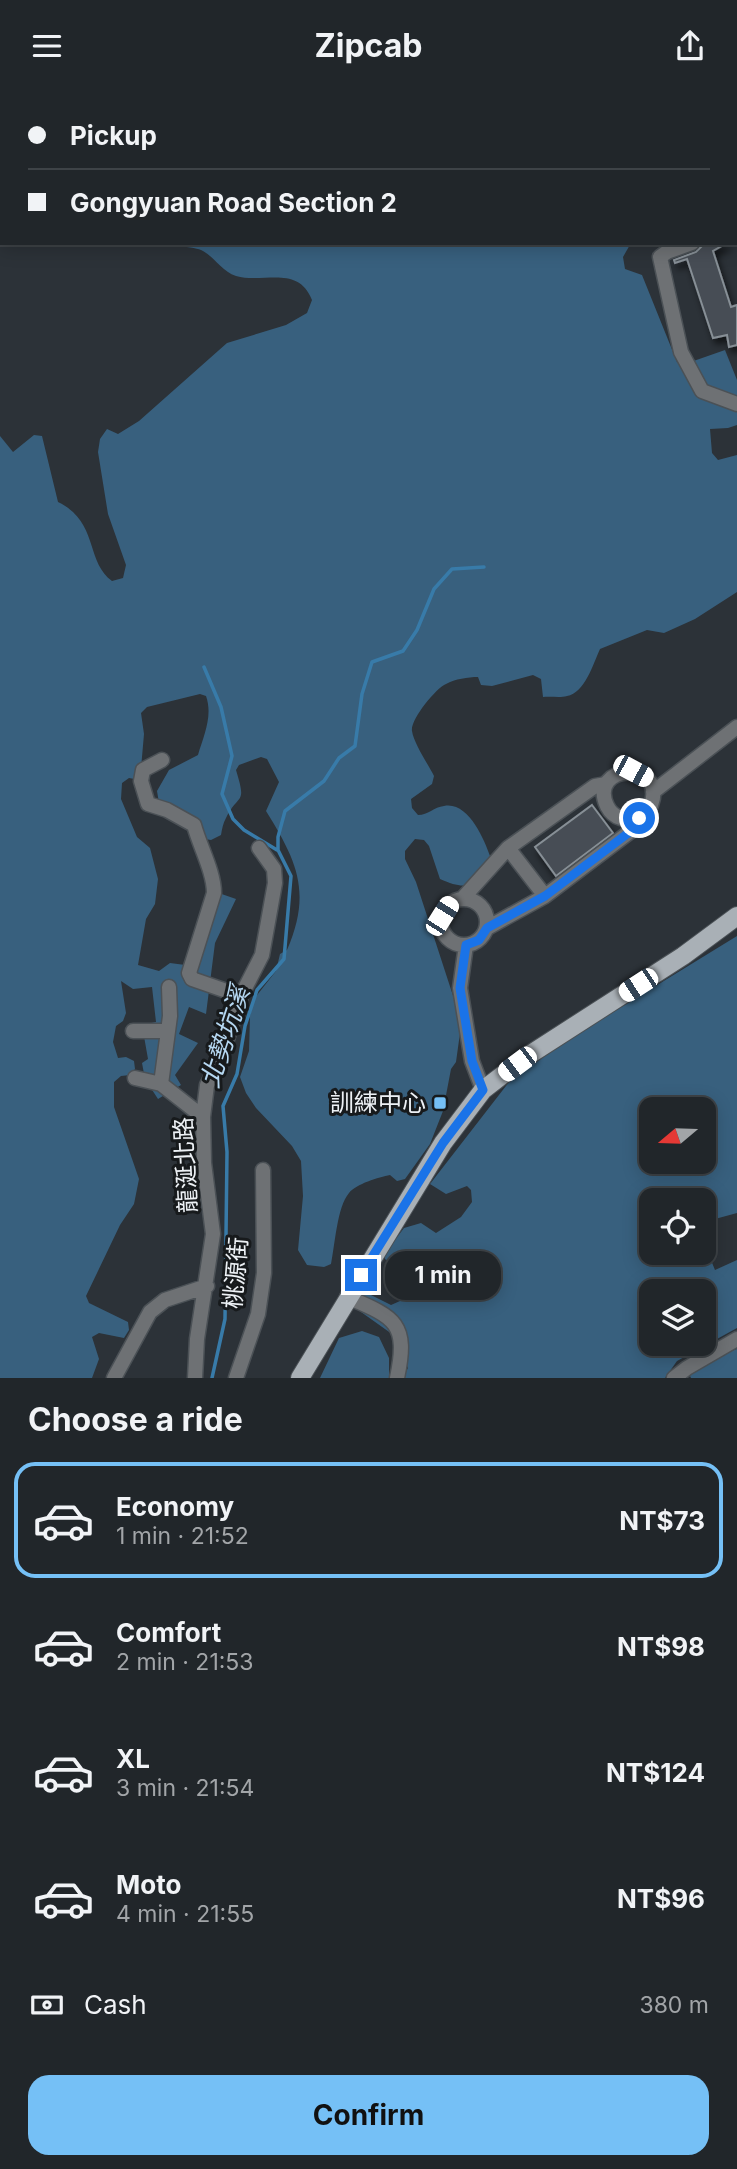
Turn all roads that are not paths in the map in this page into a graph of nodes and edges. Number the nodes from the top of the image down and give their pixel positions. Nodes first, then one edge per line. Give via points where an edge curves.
1 (686, 245) edge
2 (737, 404) edge
3 (737, 727) edge
4 (162, 760) dead end
5 (606, 784) junction
6 (653, 792) junction
7 (639, 818) junction
8 (259, 848) dead end
9 (508, 848) junction
10 (545, 896) junction
11 (463, 898) junction
12 (737, 916) edge
13 (487, 928) junction
14 (466, 945) junction
15 (169, 987) dead end
16 (242, 996) junction
17 (133, 1031) dead end
18 (167, 1031) junction
19 (135, 1078) dead end
20 (161, 1084) junction
21 (483, 1090) junction
22 (203, 1117) junction
23 (262, 1170) dead end
24 (206, 1286) junction
25 (347, 1297) junction
26 (737, 1339) edge
27 (114, 1378) edge
28 (195, 1378) edge
29 (236, 1378) edge
30 (300, 1378) edge
31 (397, 1378) edge
32 (674, 1378) edge

1 - 2 street via 660,257 681,352 702,391
3 - 6 street
4 - 16 street via 143,770 141,781 148,804 194,825 214,880 189,973 192,979
5 - 6 street via 617,773 633,771 646,778
5 - 7 street via 604,799 610,813 624,820
5 - 9 street via 595,786
6 - 7 street via 650,807
7 - 10 street via 631,831
8 - 16 street, 龍涎北路 via 274,869 275,883 262,954
9 - 10 street
9 - 11 street
10 - 13 street
11 - 13 street via 477,902 486,913
11 - 14 street via 450,904 442,923 452,941
12 - 21 main road
13 - 14 street via 479,940
14 - 21 street via 460,988 472,1061
15 - 18 street
16 - 22 street, 龍涎北路 via 207,1085
17 - 18 street
18 - 20 street
19 - 20 street
20 - 22 street
21 - 25 main road via 443,1143
22 - 24 street, 龍涎北路 via 214,1234
23 - 29 street, 桃源街 via 264,1273 258,1314
24 - 27 street via 165,1300 150,1312
24 - 28 street, 龍涎北路
25 - 30 main road
25 - 31 street via 392,1319 401,1337
26 - 32 street

